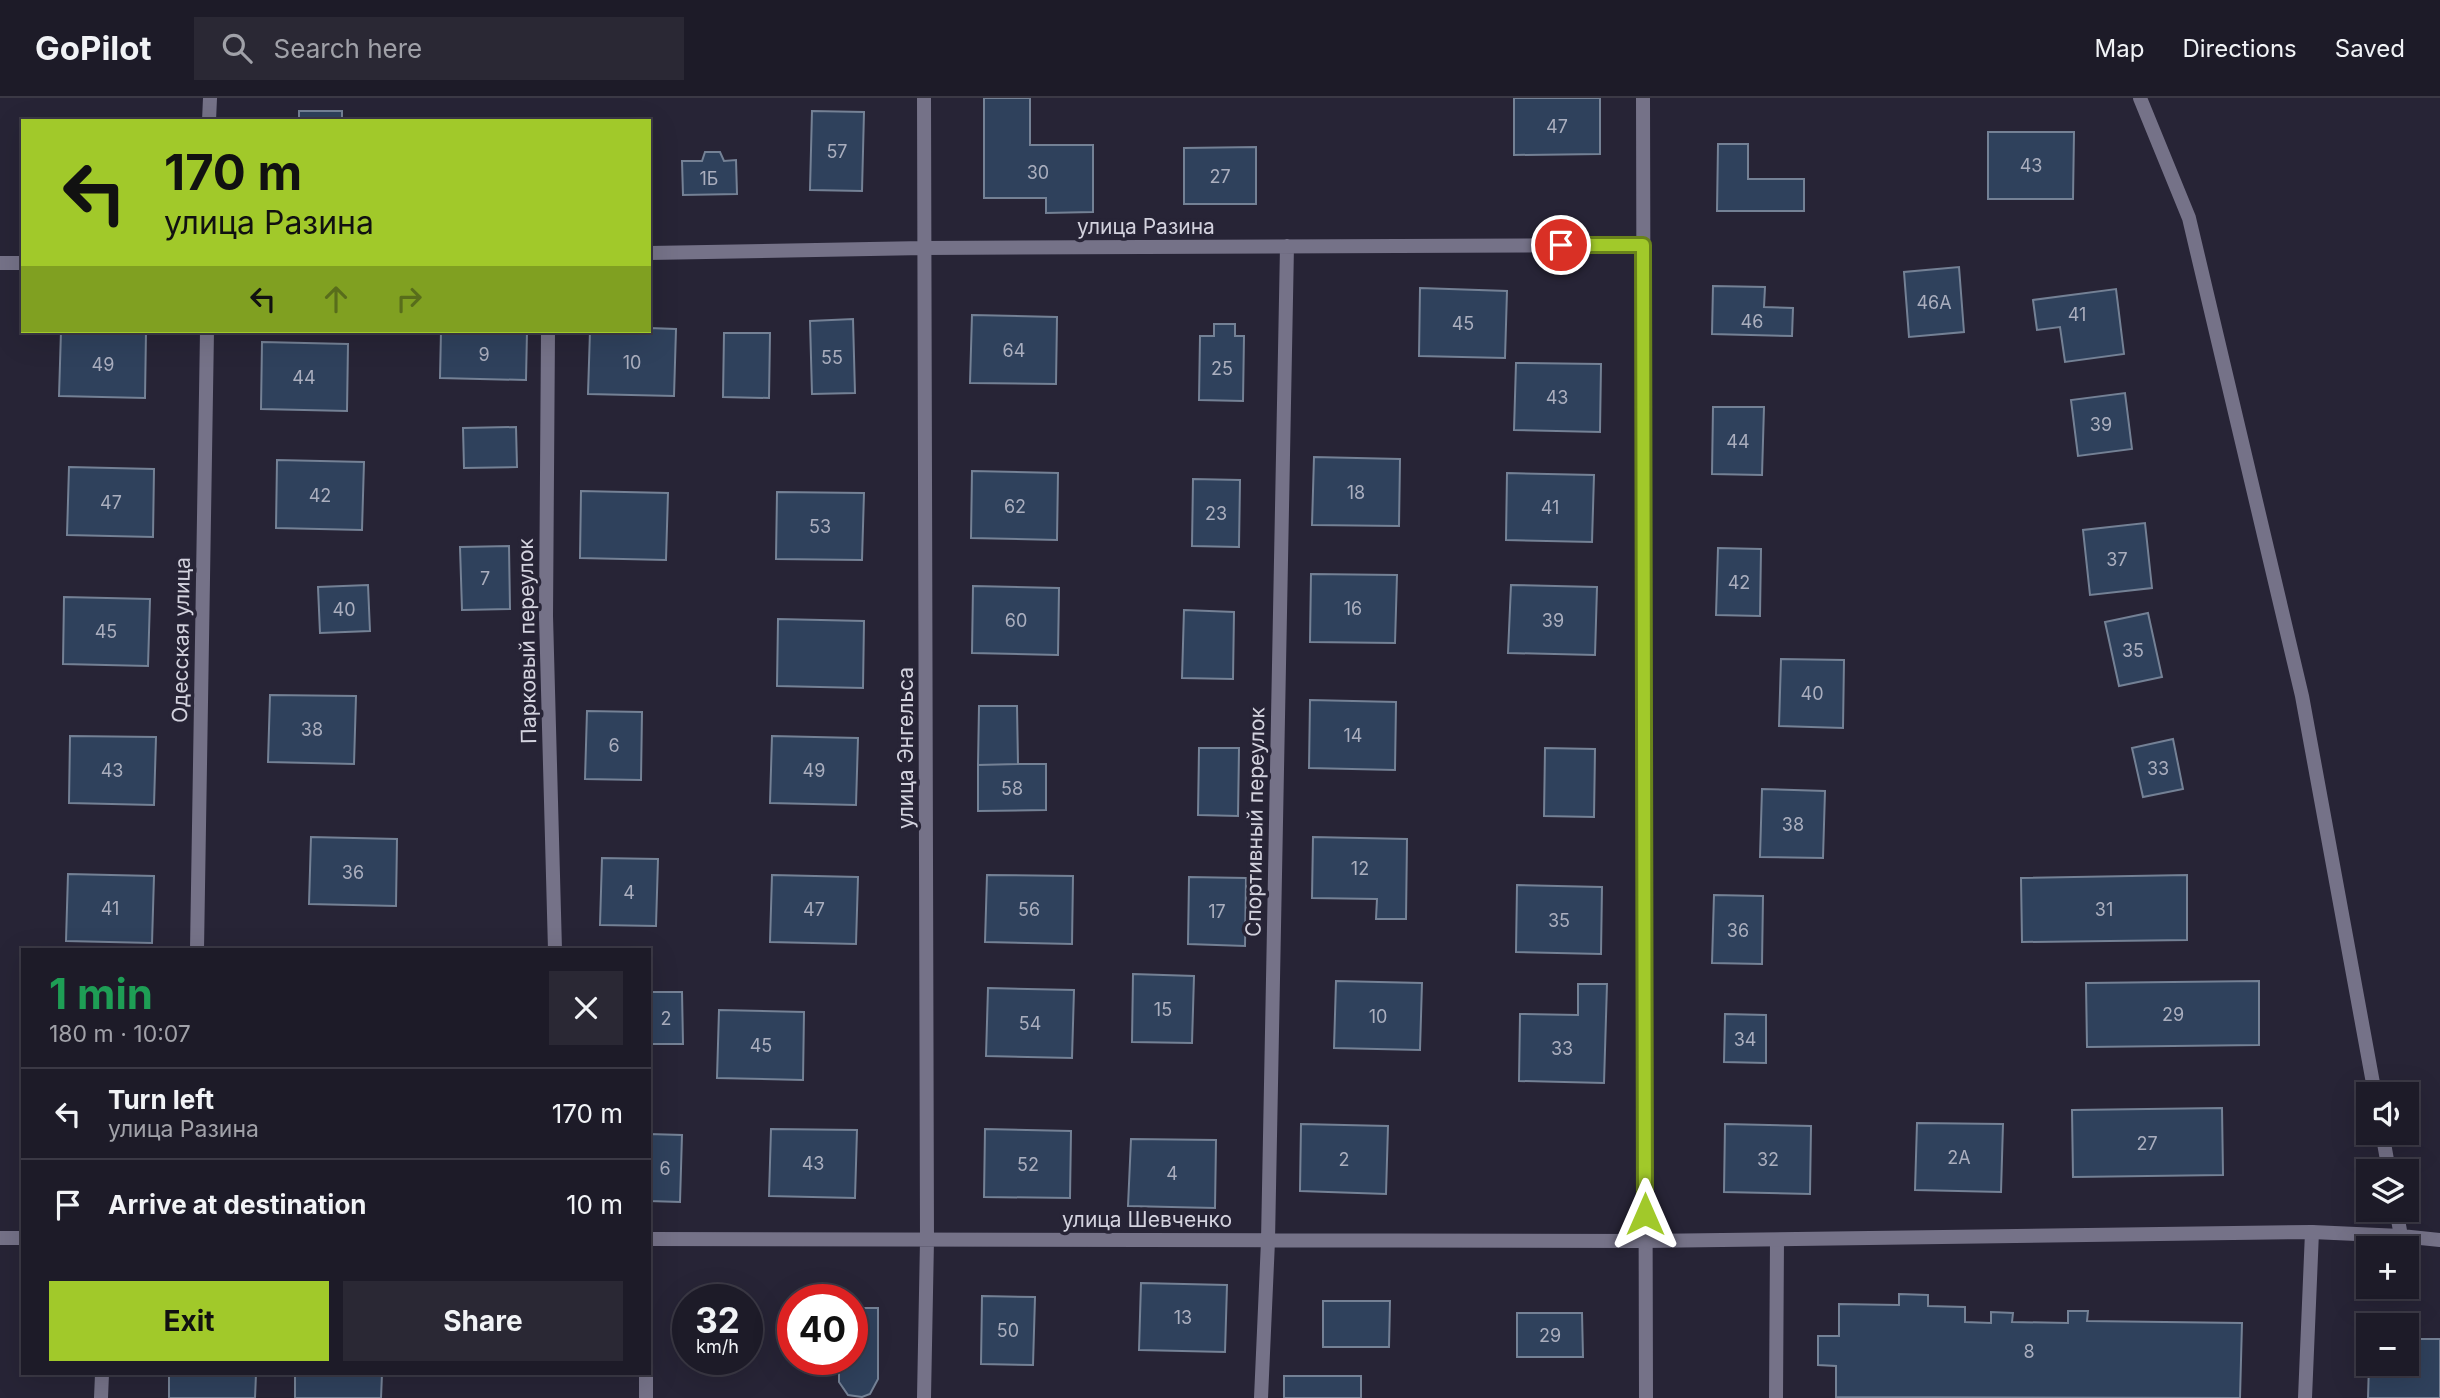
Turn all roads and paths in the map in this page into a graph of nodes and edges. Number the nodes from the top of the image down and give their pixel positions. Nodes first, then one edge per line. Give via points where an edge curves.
1 (209, 98) edge
2 (924, 98) edge
3 (1643, 98) edge
4 (2140, 98) edge
5 (209, 119) edge
6 (1643, 245) junction
7 (1287, 246) junction
8 (924, 247) junction
9 (651, 253) edge
10 (21, 262) edge
11 (0, 263) edge
12 (207, 333) edge
13 (548, 333) edge
14 (197, 948) edge
15 (555, 948) edge
16 (2373, 1082) edge
17 (2398, 1222) edge
18 (2312, 1232) junction
19 (2401, 1236) joint
20 (0, 1238) edge
21 (21, 1238) edge
22 (2419, 1238) edge
23 (651, 1239) edge
24 (927, 1240) junction
25 (1777, 1240) junction
26 (2440, 1240) edge
27 (1268, 1241) junction
28 (1645, 1241) junction
29 (102, 1375) edge
30 (646, 1375) edge
31 (102, 1398) edge
32 (646, 1398) edge
33 (924, 1398) edge
34 (1261, 1398) edge
35 (1646, 1398) edge
36 (1776, 1398) edge
37 (2305, 1398) edge

1 - 5 street
2 - 8 street, улица Энгельса
3 - 6 street
4 - 16 street via 2189,218 2274,576 2302,696
6 - 7 street, улица Разина
6 - 28 street
7 - 8 street, улица Разина
7 - 27 street, Спортивный переулок
8 - 9 street, улица Разина
8 - 24 street, улица Энгельса
10 - 11 street
12 - 14 street, Одесская улица
13 - 15 street, Парковый переулок via 545,616
17 - 19 street
18 - 19 street, улица Шевченко
18 - 25 street, улица Шевченко
18 - 37 street
20 - 21 street
22 - 26 street, улица Шевченко
23 - 24 street, улица Шевченко
24 - 27 street, улица Шевченко
24 - 33 street, улица Энгельса
25 - 28 street, улица Шевченко
25 - 36 street
27 - 28 street, улица Шевченко
27 - 34 street, Спортивный переулок
28 - 35 street
29 - 31 street
30 - 32 street

